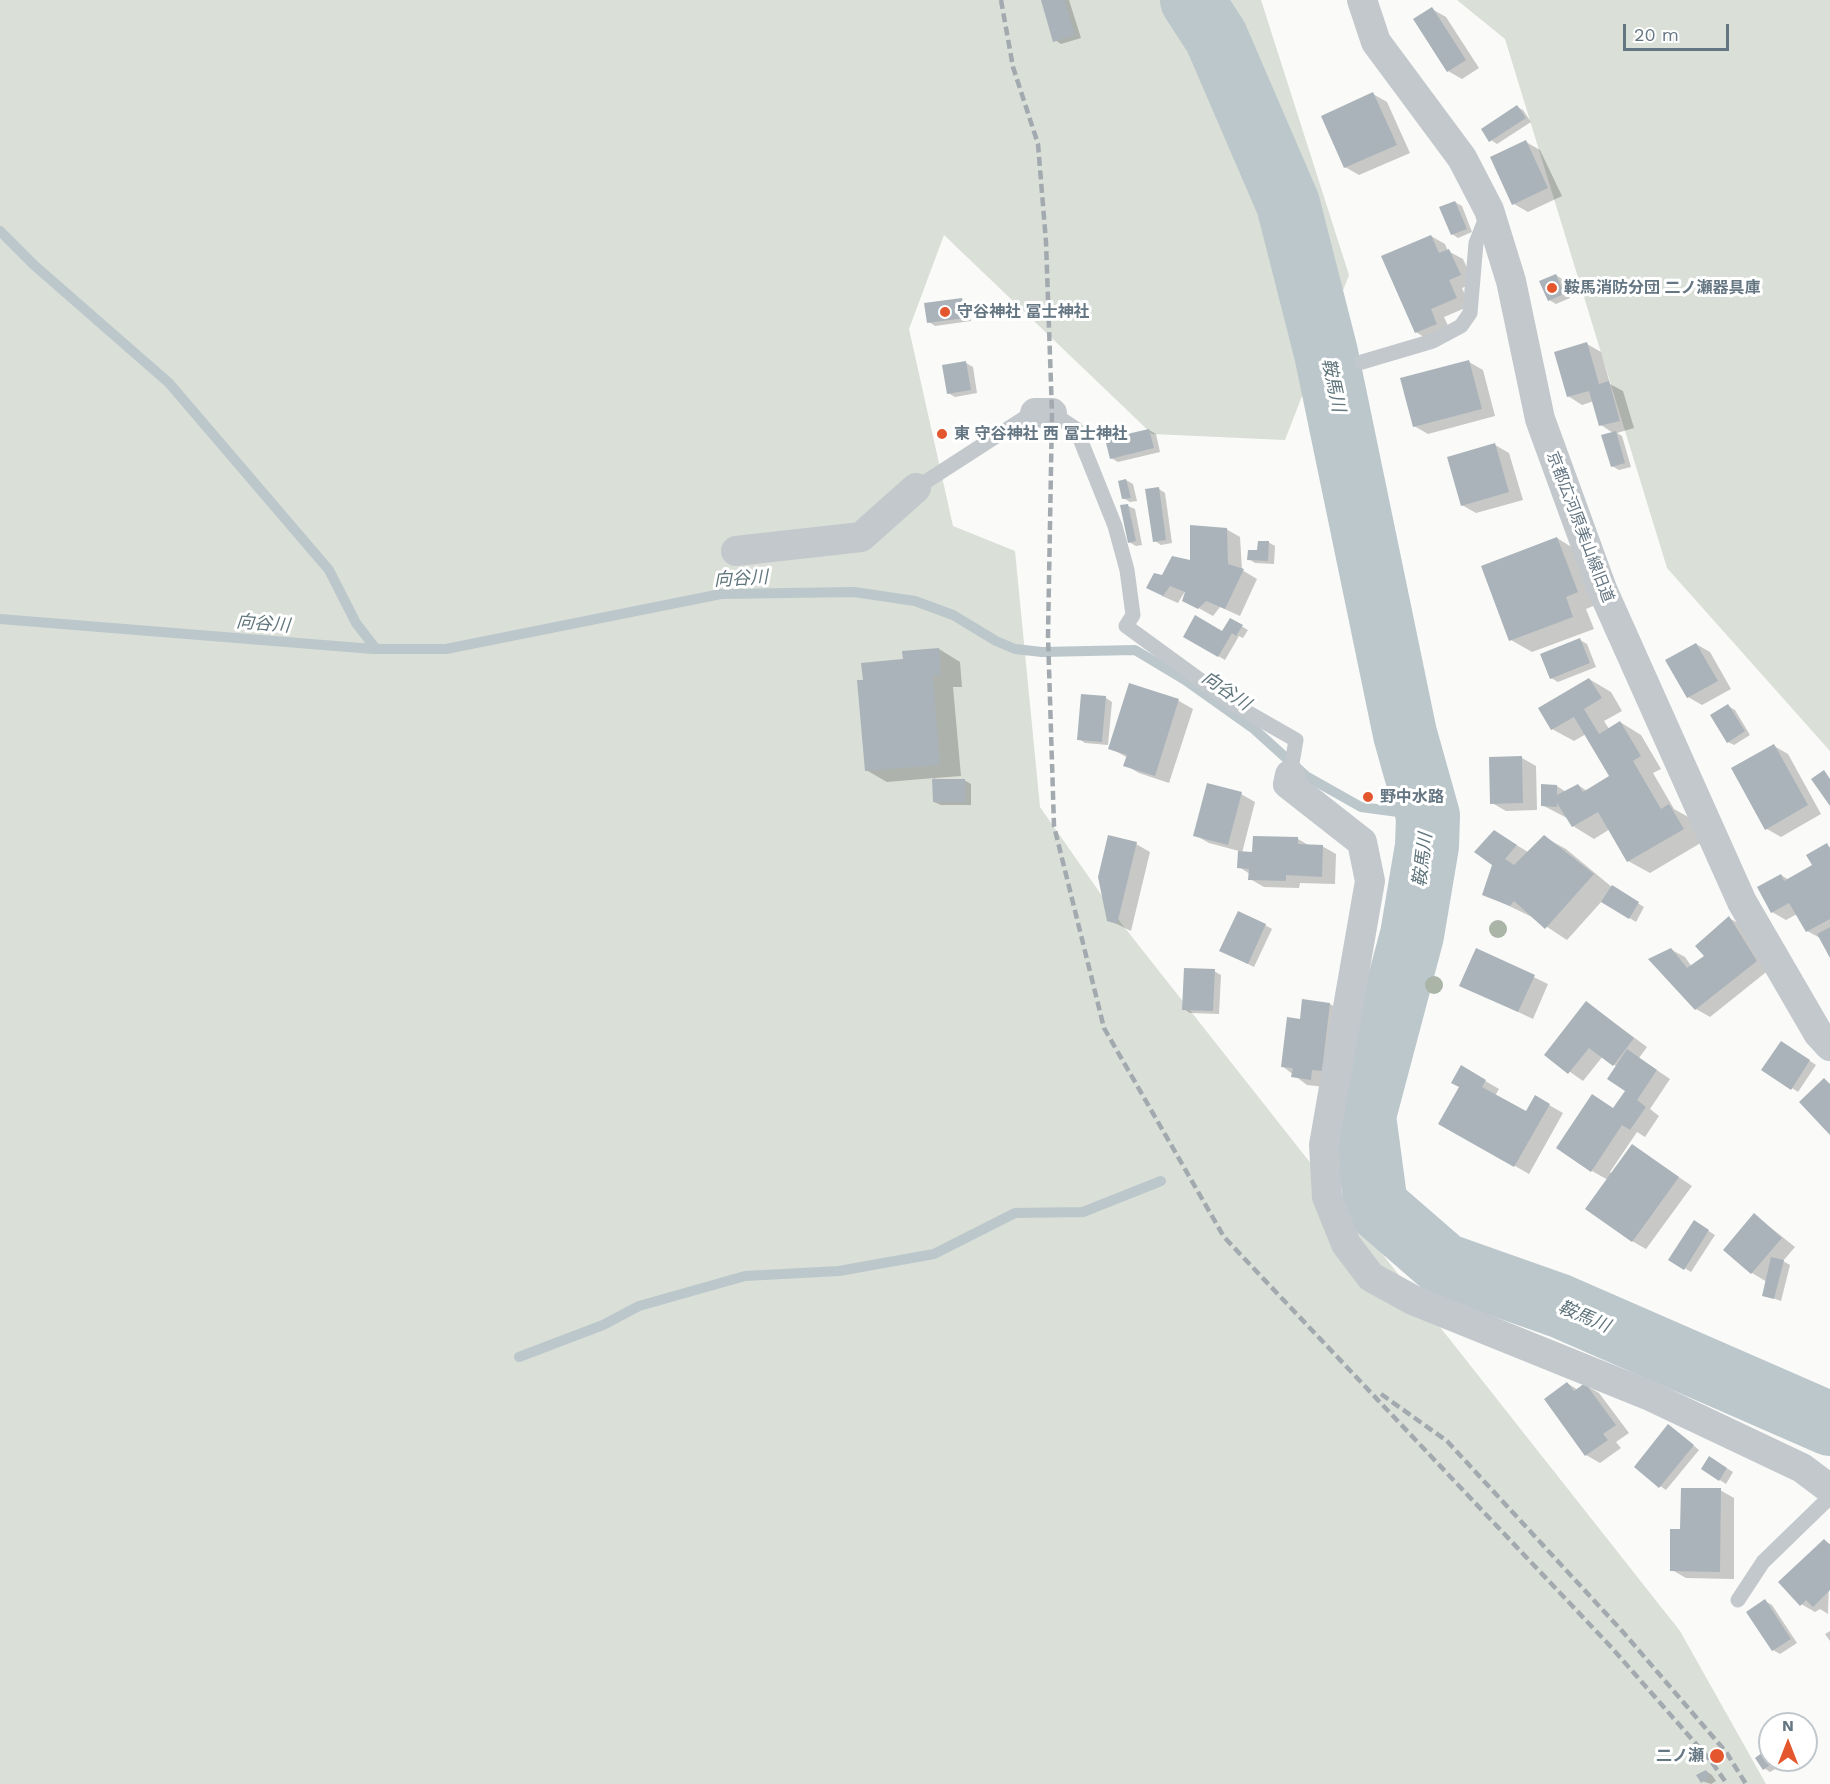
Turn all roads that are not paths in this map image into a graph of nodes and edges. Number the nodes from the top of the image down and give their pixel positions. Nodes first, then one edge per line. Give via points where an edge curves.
1 (1362, 0) edge
2 (1490, 210) junction
3 (1362, 363) dead end
4 (916, 488) joint
5 (736, 551) dead end
6 (1292, 762) joint
7 (1830, 1046) edge
8 (1830, 1489) edge
9 (1830, 1497) edge
10 (1738, 1600) dead end

1 - 2 street, 京都広河原美山線旧道 via 1376,42 1462,158
2 - 3 lane via 1476,243 1470,313 1461,326 1432,341
2 - 7 street, 京都広河原美山線旧道 via 1511,281 1540,419 1602,589 1742,902 1818,1034
4 - 5 street via 861,537
4 - 6 lane via 976,448 1044,413 1076,429 1115,526 1127,570 1133,615 1126,626 1233,704 1296,740
6 - 8 street via 1288,784 1362,842 1370,881 1323,1145 1327,1197 1346,1244 1371,1277 1413,1300 1648,1395 1802,1468
9 - 10 lane via 1764,1562

